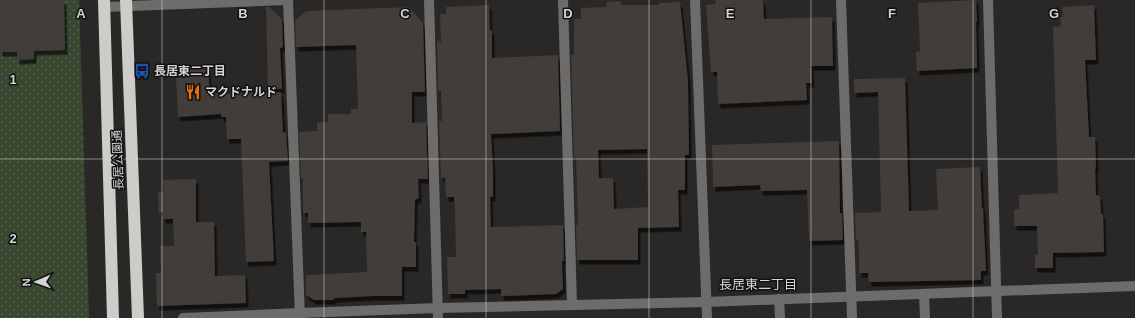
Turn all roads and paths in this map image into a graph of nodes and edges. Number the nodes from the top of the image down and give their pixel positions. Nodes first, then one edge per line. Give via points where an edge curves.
1 (288, 0) edge
2 (429, 0) edge
3 (563, 0) edge
4 (695, 0) edge
5 (842, 0) edge
6 (988, 0) edge
7 (104, 3) edge
8 (126, 3) edge
9 (1135, 286) edge
10 (997, 291) junction
11 (924, 294) junction
12 (851, 296) junction
13 (779, 300) junction
14 (706, 302) junction
15 (572, 305) junction
16 (438, 313) edge
17 (300, 315) edge
18 (113, 318) edge
19 (138, 318) edge
20 (183, 318) edge
21 (707, 318) edge
22 (780, 318) edge
23 (852, 318) edge
24 (925, 318) edge
25 (997, 318) edge

1 - 8 street
1 - 17 street
2 - 16 street
3 - 15 street
4 - 14 street
5 - 12 street
6 - 10 street
7 - 8 street
7 - 18 highway, 長居公園通
8 - 19 highway, 長居公園通
9 - 10 street
10 - 11 street
10 - 25 street
11 - 12 street
11 - 24 street
12 - 13 street
12 - 23 street
13 - 14 street
13 - 22 street
14 - 15 street
14 - 21 street
15 - 16 street
16 - 17 street
17 - 20 street

